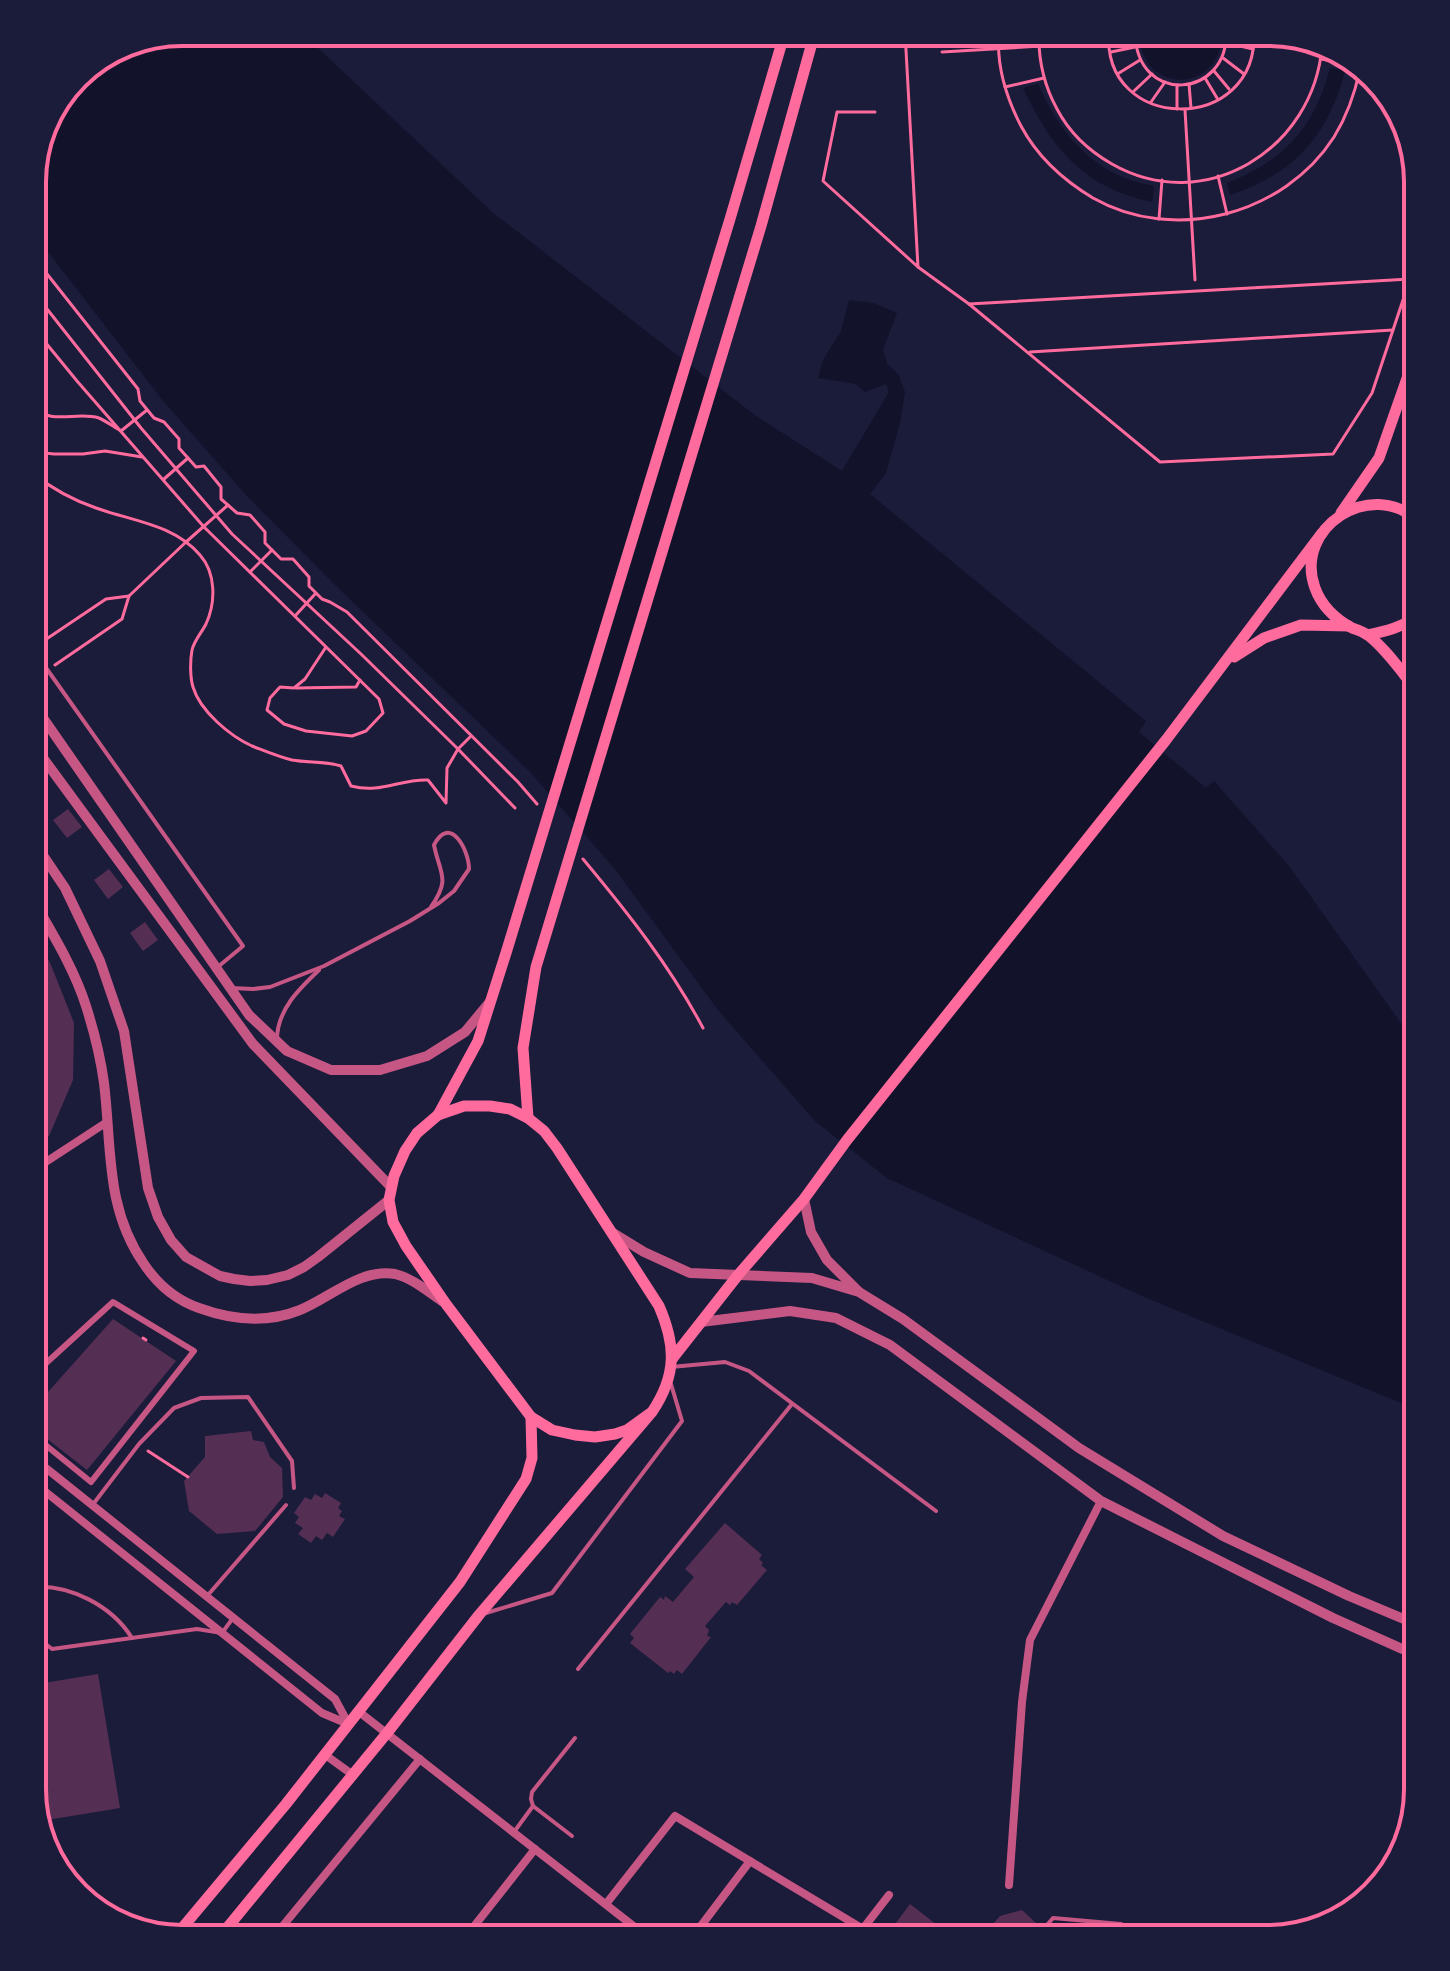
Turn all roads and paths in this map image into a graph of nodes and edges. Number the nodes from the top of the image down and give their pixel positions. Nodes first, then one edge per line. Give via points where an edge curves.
1 (781, 46) edge
2 (811, 46) edge
3 (906, 46) edge
4 (998, 46) edge
5 (1053, 46) edge
6 (1109, 46) edge
7 (1226, 46) edge
8 (1240, 46) edge
9 (1253, 46) edge
10 (1039, 47) junction
11 (1135, 47) joint
12 (998, 49) junction
13 (1253, 49) junction
14 (942, 52) dead end
15 (1109, 52) junction
16 (1223, 58) junction
17 (1321, 59) joint
18 (1140, 60) junction
19 (1329, 60) edge
20 (1214, 71) junction
21 (1118, 74) junction
22 (1152, 74) junction
23 (1244, 74) junction
24 (1044, 78) junction
25 (1205, 78) junction
26 (1358, 80) edge
27 (1165, 82) junction
28 (1189, 84) junction
29 (1177, 85) junction
30 (1005, 87) junction
31 (1230, 91) junction
32 (1133, 92) junction
33 (1218, 100) junction
34 (1150, 104) junction
35 (1191, 109) junction
36 (1177, 110) junction
37 (1185, 110) junction
38 (875, 112) dead end
39 (1218, 176) junction
40 (1162, 180) junction
41 (1189, 181) junction
42 (1227, 214) junction
43 (1159, 219) junction
44 (1192, 220) junction
45 (918, 267) junction
46 (46, 273) edge
47 (1404, 279) edge
48 (1195, 280) dead end
49 (1404, 297) edge
50 (969, 304) junction
51 (46, 308) edge
52 (1393, 330) junction
53 (46, 343) edge
54 (1028, 352) junction
55 (1404, 387) edge
56 (147, 410) junction
57 (46, 415) edge
58 (135, 420) junction
59 (121, 431) junction
60 (46, 453) edge
61 (143, 457) junction
62 (188, 458) junction
63 (175, 469) junction
64 (163, 480) junction
65 (46, 484) edge
66 (228, 505) junction
67 (1404, 512) edge
68 (1341, 514) junction
69 (217, 516) junction
70 (204, 527) junction
71 (1322, 533) junction
72 (186, 542) junction
73 (272, 550) junction
74 (262, 561) junction
75 (250, 572) junction
76 (316, 593) junction
77 (129, 596) junction
78 (306, 603) junction
79 (295, 616) junction
80 (1404, 624) edge
81 (1349, 626) junction
82 (1368, 635) junction
83 (46, 639) edge
84 (326, 647) junction
85 (1226, 661) junction
86 (47, 670) joint
87 (1404, 676) edge
88 (360, 680) junction
89 (294, 688) junction
90 (46, 722) edge
91 (471, 735) junction
92 (458, 749) junction
93 (46, 762) edge
94 (537, 805) dead end
95 (515, 808) dead end
96 (574, 849) dead end
97 (46, 860) edge
98 (431, 907) junction
99 (46, 923) edge
100 (324, 966) junction
101 (217, 968) junction
102 (231, 988) junction
103 (490, 1002) junction
104 (703, 1028) dead end
105 (277, 1041) junction
106 (438, 1115) junction
107 (528, 1118) junction
108 (107, 1122) junction
109 (46, 1162) edge
110 (390, 1193) junction
111 (804, 1199) junction
112 (613, 1233) junction
113 (738, 1275) junction
114 (859, 1292) junction
115 (446, 1304) junction
116 (701, 1322) junction
117 (46, 1363) edge
118 (671, 1368) junction
119 (792, 1404) junction
120 (652, 1412) junction
121 (531, 1417) junction
122 (139, 1444) junction
123 (46, 1445) edge
124 (46, 1468) edge
125 (188, 1477) dead end
126 (294, 1488) dead end
127 (46, 1492) edge
128 (1101, 1501) junction
129 (92, 1505) junction
130 (286, 1505) dead end
131 (936, 1511) dead end
132 (46, 1586) edge
133 (207, 1597) junction
134 (479, 1615) junction
135 (233, 1618) junction
136 (1404, 1619) edge
137 (222, 1633) junction
138 (132, 1638) junction
139 (46, 1644) edge
140 (1404, 1650) edge
141 (578, 1669) dead end
142 (358, 1711) junction
143 (349, 1725) junction
144 (387, 1733) junction
145 (575, 1738) dead end
146 (324, 1754) junction
147 (420, 1759) junction
148 (353, 1775) junction
149 (533, 1806) junction
150 (514, 1832) junction
151 (572, 1836) dead end
152 (535, 1849) junction
153 (750, 1861) junction
154 (1009, 1885) dead end
155 (889, 1895) dead end
156 (606, 1904) junction
157 (185, 1925) edge
158 (230, 1925) edge
159 (284, 1925) edge
160 (475, 1925) edge
161 (632, 1925) edge
162 (702, 1925) edge
163 (856, 1925) edge
164 (866, 1925) edge
165 (1047, 1925) edge
166 (1123, 1925) edge

1 - 103 main road
2 - 107 main road via 536,967 523,1048
3 - 45 path
4 - 12 path
5 - 10 path
6 - 15 path
7 - 16 path
8 - 13 path
9 - 13 path
10 - 12 path
10 - 24 path
11 - 15 path
11 - 18 path
12 - 14 path
12 - 30 path
13 - 23 path
15 - 21 path
16 - 20 path
16 - 23 path
17 - 19 path
17 - 39 path via 1310,99 1288,132 1258,159
18 - 21 path
18 - 22 path
20 - 25 path
20 - 31 path
21 - 32 path
22 - 27 path
22 - 32 path
23 - 31 path
24 - 30 path
24 - 40 path via 1060,115 1101,158
25 - 28 path
25 - 33 path
26 - 42 path via 1346,114 1318,158 1278,192
27 - 29 path
27 - 34 path
28 - 29 path
28 - 35 path
29 - 36 path
30 - 43 path via 1026,135 1059,175 1103,203
31 - 33 path
32 - 34 path
33 - 35 path
34 - 36 path
35 - 37 path
36 - 37 path
37 - 41 path
38 - 45 path via 837,112 823,181
39 - 41 path
39 - 42 path
40 - 41 path
40 - 43 path
41 - 44 path
42 - 44 path
43 - 44 path
44 - 48 path
45 - 50 path
46 - 56 path via 138,389
47 - 50 path
49 - 52 path
50 - 54 path
51 - 58 path
52 - 54 path
52 - 54 path via 1372,393 1333,454 1160,462
53 - 59 path
55 - 68 main road via 1379,458
56 - 58 path
56 - 62 path via 179,439
57 - 59 path via 99,419
58 - 59 path
58 - 63 path
59 - 61 path
60 - 61 path via 105,451
61 - 64 path
62 - 63 path
62 - 66 path via 196,467 204,466
63 - 64 path
63 - 69 path
64 - 70 path
65 - 72 path
66 - 69 path
66 - 73 path via 250,515
67 - 68 main road via 1378,504
68 - 71 main road
69 - 70 path
69 - 74 path
70 - 72 path
70 - 75 path
71 - 81 main road via 1311,568 1314,586 1334,617
71 - 85 main road
72 - 77 path
72 - 92 path via 210,571 214,605 192,647 193,687 228,732 291,759 341,766 351,786 362,789 428,780 446,803 447,768
73 - 74 path
73 - 76 path via 281,559 293,559
74 - 75 path
74 - 78 path
75 - 79 path
76 - 78 path
76 - 91 path via 347,612
77 - 83 path via 106,599
77 - 86 path via 122,619
78 - 79 path
78 - 92 path
79 - 84 path
80 - 82 main road
81 - 82 main road
81 - 85 main road via 1301,625 1264,638
82 - 87 main road
84 - 88 path
84 - 89 path
85 - 111 main road
86 - 101 lane via 243,946
88 - 89 path via 356,687
88 - 89 path via 379,699 383,713 366,731 352,736 306,731 284,724 267,710 280,687
90 - 101 street
91 - 92 path
91 - 94 path
92 - 95 path
93 - 110 street via 253,1044
96 - 104 path via 642,931
97 - 110 street via 100,961 124,1031 148,1188 158,1217 186,1257 234,1279 288,1275 318,1257
98 - 98 lane via 444,880 434,845 450,833 466,849 469,869 454,891
98 - 100 lane
99 - 108 street via 86,1006 104,1080
100 - 102 lane via 270,987
100 - 105 lane via 289,1001
101 - 102 street
102 - 105 street via 249,1015
103 - 105 street via 465,1032 427,1056 380,1070 331,1070 287,1051
103 - 106 main road via 478,1041
106 - 107 main road via 464,1106 490,1106
106 - 110 main road via 405,1151
107 - 112 main road via 557,1148
108 - 109 street
108 - 115 street via 114,1192 127,1237 152,1275 183,1302 226,1316 270,1319 298,1311 357,1279 393,1274 410,1279
110 - 115 main road via 393,1222
111 - 113 main road
111 - 114 street via 811,1232 827,1260
112 - 113 street via 690,1273
112 - 118 main road via 659,1306
113 - 114 street via 812,1278
113 - 116 main road
114 - 136 street via 1079,1448 1223,1536
115 - 121 main road
116 - 118 main road
116 - 128 street via 790,1311 836,1318 890,1345
117 - 123 street via 113,1302 194,1351 91,1482
118 - 119 lane via 725,1362 749,1371
118 - 120 main road
118 - 134 lane via 682,1421 552,1593
119 - 131 lane
119 - 141 lane
120 - 121 main road via 627,1430 595,1437 552,1430
120 - 134 main road
121 - 142 main road via 532,1458 526,1479 460,1582
122 - 125 path
122 - 126 lane via 174,1408 201,1398 248,1397 292,1461
122 - 129 lane
124 - 129 street
127 - 137 street
128 - 140 street
128 - 154 street via 1030,1640
129 - 133 street
130 - 133 lane
132 - 138 lane via 96,1603
133 - 135 street
134 - 144 main road
135 - 137 lane
135 - 143 street via 335,1699
137 - 138 lane via 197,1629
137 - 143 street via 322,1713
138 - 139 lane via 52,1649
142 - 143 main road
142 - 144 street
143 - 146 main road
144 - 147 street
144 - 148 main road
145 - 149 lane via 532,1792
146 - 148 street
146 - 157 main road
147 - 150 street
147 - 159 street
148 - 158 main road
149 - 150 lane
149 - 151 lane
150 - 152 street
152 - 156 street
152 - 160 street
153 - 156 street via 675,1816
153 - 162 street
153 - 163 street
155 - 164 street
156 - 161 street
165 - 166 lane via 1053,1918

